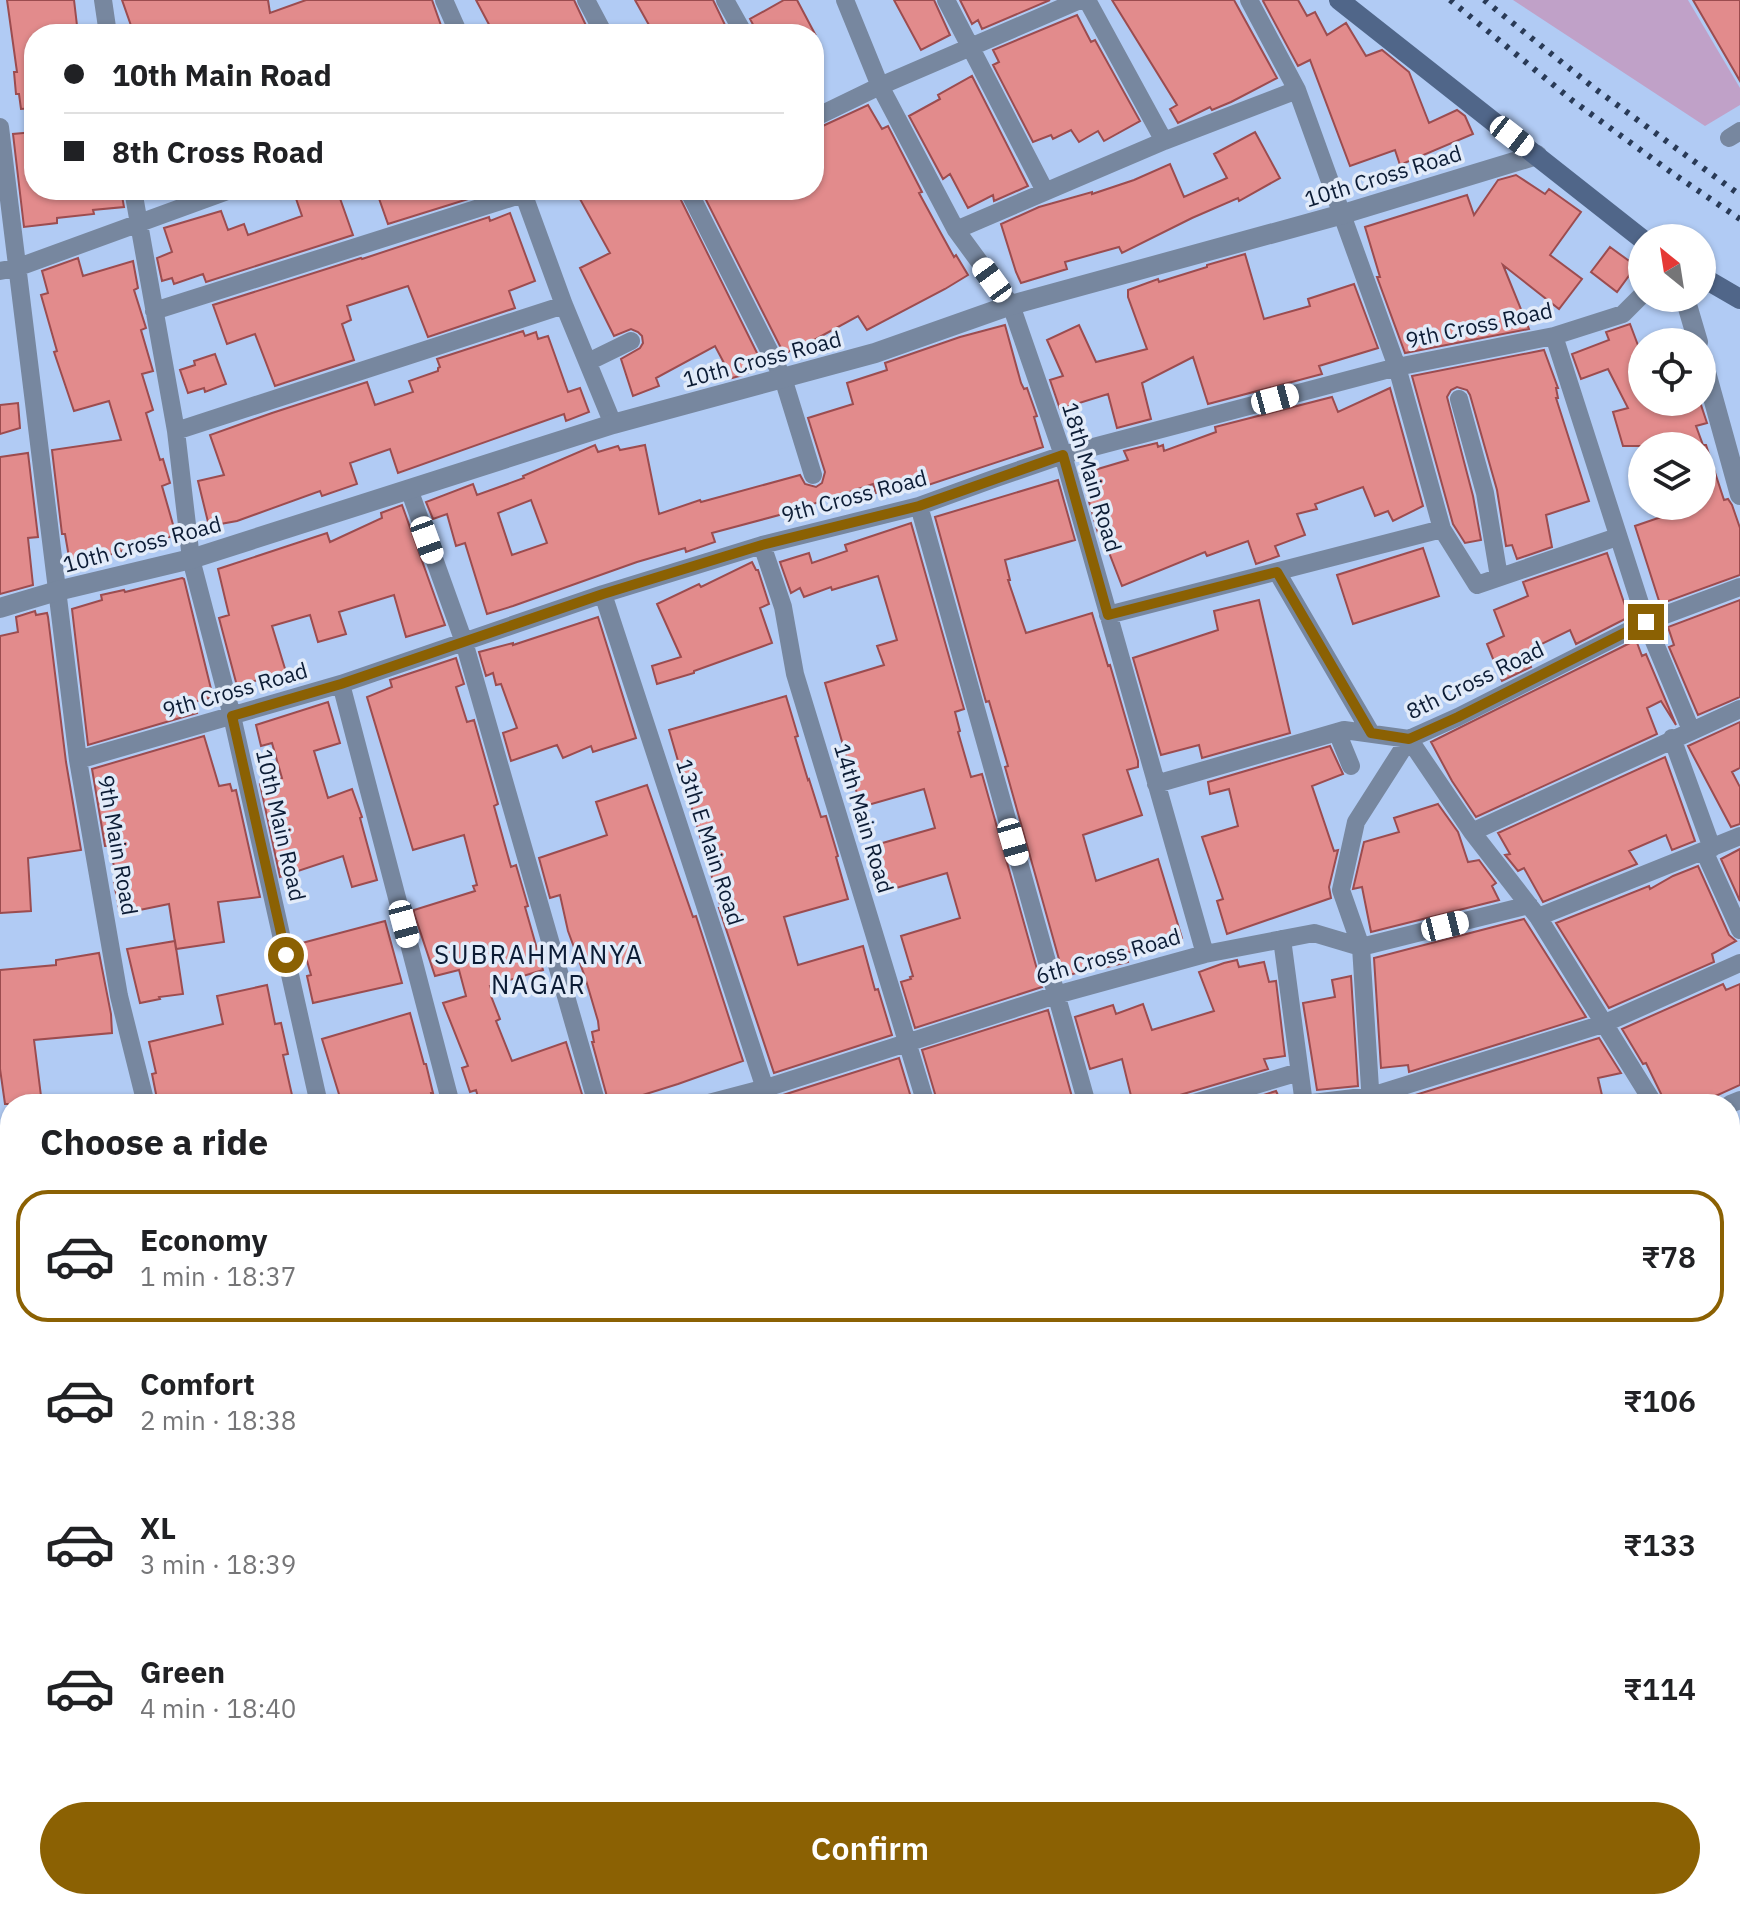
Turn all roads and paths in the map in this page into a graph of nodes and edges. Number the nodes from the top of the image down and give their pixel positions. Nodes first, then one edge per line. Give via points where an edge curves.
1 (103, 0) edge
2 (444, 0) edge
3 (586, 0) edge
4 (725, 0) edge
5 (845, 0) edge
6 (946, 0) edge
7 (1080, 0) edge
8 (1087, 0) edge
9 (1249, 0) edge
10 (1339, 0) edge
11 (107, 24) edge
12 (455, 24) edge
13 (595, 24) edge
14 (738, 24) edge
15 (970, 48) junction
16 (880, 86) junction
17 (1297, 90) junction
18 (824, 113) edge
19 (0, 127) edge
20 (1164, 141) junction
21 (1537, 155) junction
22 (1045, 191) junction
23 (135, 200) edge
24 (203, 200) edge
25 (497, 200) edge
26 (525, 200) edge
27 (693, 200) edge
28 (1343, 214) junction
29 (139, 224) junction
30 (1628, 228) edge
31 (956, 230) junction
32 (8, 269) edge
33 (1716, 285) edge
34 (1740, 299) edge
35 (564, 305) junction
36 (1011, 305) junction
37 (1628, 309) edge
38 (154, 311) junction
39 (1554, 336) junction
40 (631, 341) dead end
41 (588, 362) junction
42 (1397, 367) junction
43 (783, 378) junction
44 (1459, 399) dead end
45 (1716, 408) edge
46 (613, 424) junction
47 (176, 431) junction
48 (1063, 455) junction
49 (813, 475) dead end
50 (409, 489) junction
51 (1740, 495) edge
52 (919, 506) junction
53 (1442, 529) junction
54 (1617, 537) junction
55 (762, 545) junction
56 (191, 559) junction
57 (1277, 572) junction
58 (1499, 577) junction
59 (1740, 587) edge
60 (57, 591) junction
61 (603, 594) junction
62 (0, 608) edge
63 (1108, 615) junction
64 (1646, 622) junction
65 (464, 642) junction
66 (341, 684) junction
67 (1740, 709) edge
68 (232, 716) junction
69 (1691, 730) junction
70 (1337, 732) junction
71 (1371, 733) junction
72 (1672, 738) junction
73 (1409, 739) junction
74 (78, 760) junction
75 (1351, 766) dead end
76 (1156, 784) junction
77 (1472, 832) junction
78 (1740, 836) edge
79 (1708, 849) junction
80 (1533, 911) junction
81 (1740, 930) edge
82 (1282, 939) junction
83 (1361, 947) junction
84 (1205, 954) junction
85 (1740, 963) edge
86 (1056, 995) junction
87 (1603, 1024) junction
88 (906, 1042) junction
89 (1299, 1072) junction
90 (144, 1094) edge
91 (317, 1094) edge
92 (448, 1094) edge
93 (594, 1094) edge
94 (767, 1094) edge
95 (773, 1094) edge
96 (923, 1094) edge
97 (1084, 1094) edge
98 (1225, 1094) edge
99 (1302, 1094) edge
100 (1371, 1094) edge
101 (1389, 1094) edge
102 (1648, 1094) edge

1 - 11 street
2 - 12 street
3 - 13 street
4 - 14 street
5 - 16 street, 18th Main Road
6 - 15 street
7 - 15 street
8 - 20 street
9 - 17 street
10 - 21 main road
15 - 16 street
15 - 22 street
16 - 18 street
16 - 31 street, 18th Main Road
17 - 20 street
17 - 28 street
19 - 32 street, 9th Main Road
20 - 22 street
21 - 28 street, 10th Cross Road
21 - 30 main road
22 - 31 street
23 - 29 street, 10th Main Road
24 - 29 street
25 - 38 street
26 - 35 street
27 - 43 street
28 - 36 street, 10th Cross Road
28 - 42 street
29 - 32 street
29 - 38 street, 10th Main Road
31 - 36 street, 18th Main Road
32 - 60 street, 9th Main Road
33 - 34 main road
35 - 41 street
35 - 47 street
36 - 43 street, 10th Cross Road via 875,353
36 - 48 street, 18th Main Road
37 - 39 street, 9th Cross Road
38 - 47 street, 10th Main Road
39 - 42 street, 9th Cross Road
39 - 54 street
40 - 41 street
41 - 46 street
42 - 48 street, 9th Cross Road
42 - 53 street
43 - 46 street, 10th Cross Road
43 - 49 street
44 - 58 street via 1485,493
45 - 51 street
46 - 50 street, 10th Cross Road
47 - 56 street, 10th Main Road
48 - 52 street, 9th Cross Road
48 - 63 street, 18th Main Road
50 - 56 street, 10th Cross Road
50 - 65 street
52 - 55 street, 9th Cross Road
52 - 86 street
53 - 57 street
53 - 58 street via 1477,585
54 - 58 street
54 - 64 street
55 - 61 street, 9th Cross Road
55 - 88 street, 14th Main Road via 783,607 795,674
56 - 60 street, 10th Cross Road
56 - 68 street, 10th Main Road
57 - 63 street
57 - 71 street
59 - 64 street, 8th Cross Road
60 - 62 street, 10th Cross Road
60 - 74 street, 9th Main Road
61 - 65 street, 9th Cross Road
61 - 94 street, 13th E Main Road
63 - 76 street, 18th Main Road
64 - 69 street
64 - 73 street, 8th Cross Road
65 - 66 street, 9th Cross Road
65 - 93 street
66 - 68 street, 9th Cross Road
66 - 92 street
67 - 69 street
68 - 74 street, 9th Cross Road
68 - 91 street, 10th Main Road
69 - 72 street
70 - 71 street
70 - 75 street
70 - 76 street
71 - 73 street
72 - 77 street
72 - 79 street
73 - 77 street
73 - 83 street, 8th Cross Road via 1356,822 1341,890
74 - 90 street, 9th Main Road via 119,996
76 - 84 street, 18th Main Road
77 - 80 street
78 - 79 street
79 - 80 street
79 - 81 street
80 - 83 street
80 - 87 street
82 - 83 street, 6th Cross Road via 1314,933
82 - 84 street, 6th Cross Road
82 - 89 street
83 - 100 street, 8th Cross Road
84 - 86 street, 6th Cross Road
85 - 87 street
86 - 88 street, 6th Cross Road
86 - 97 street
87 - 101 street
87 - 102 street
88 - 95 street, 6th Cross Road
88 - 96 street, 14th Main Road
89 - 98 street
89 - 99 street

